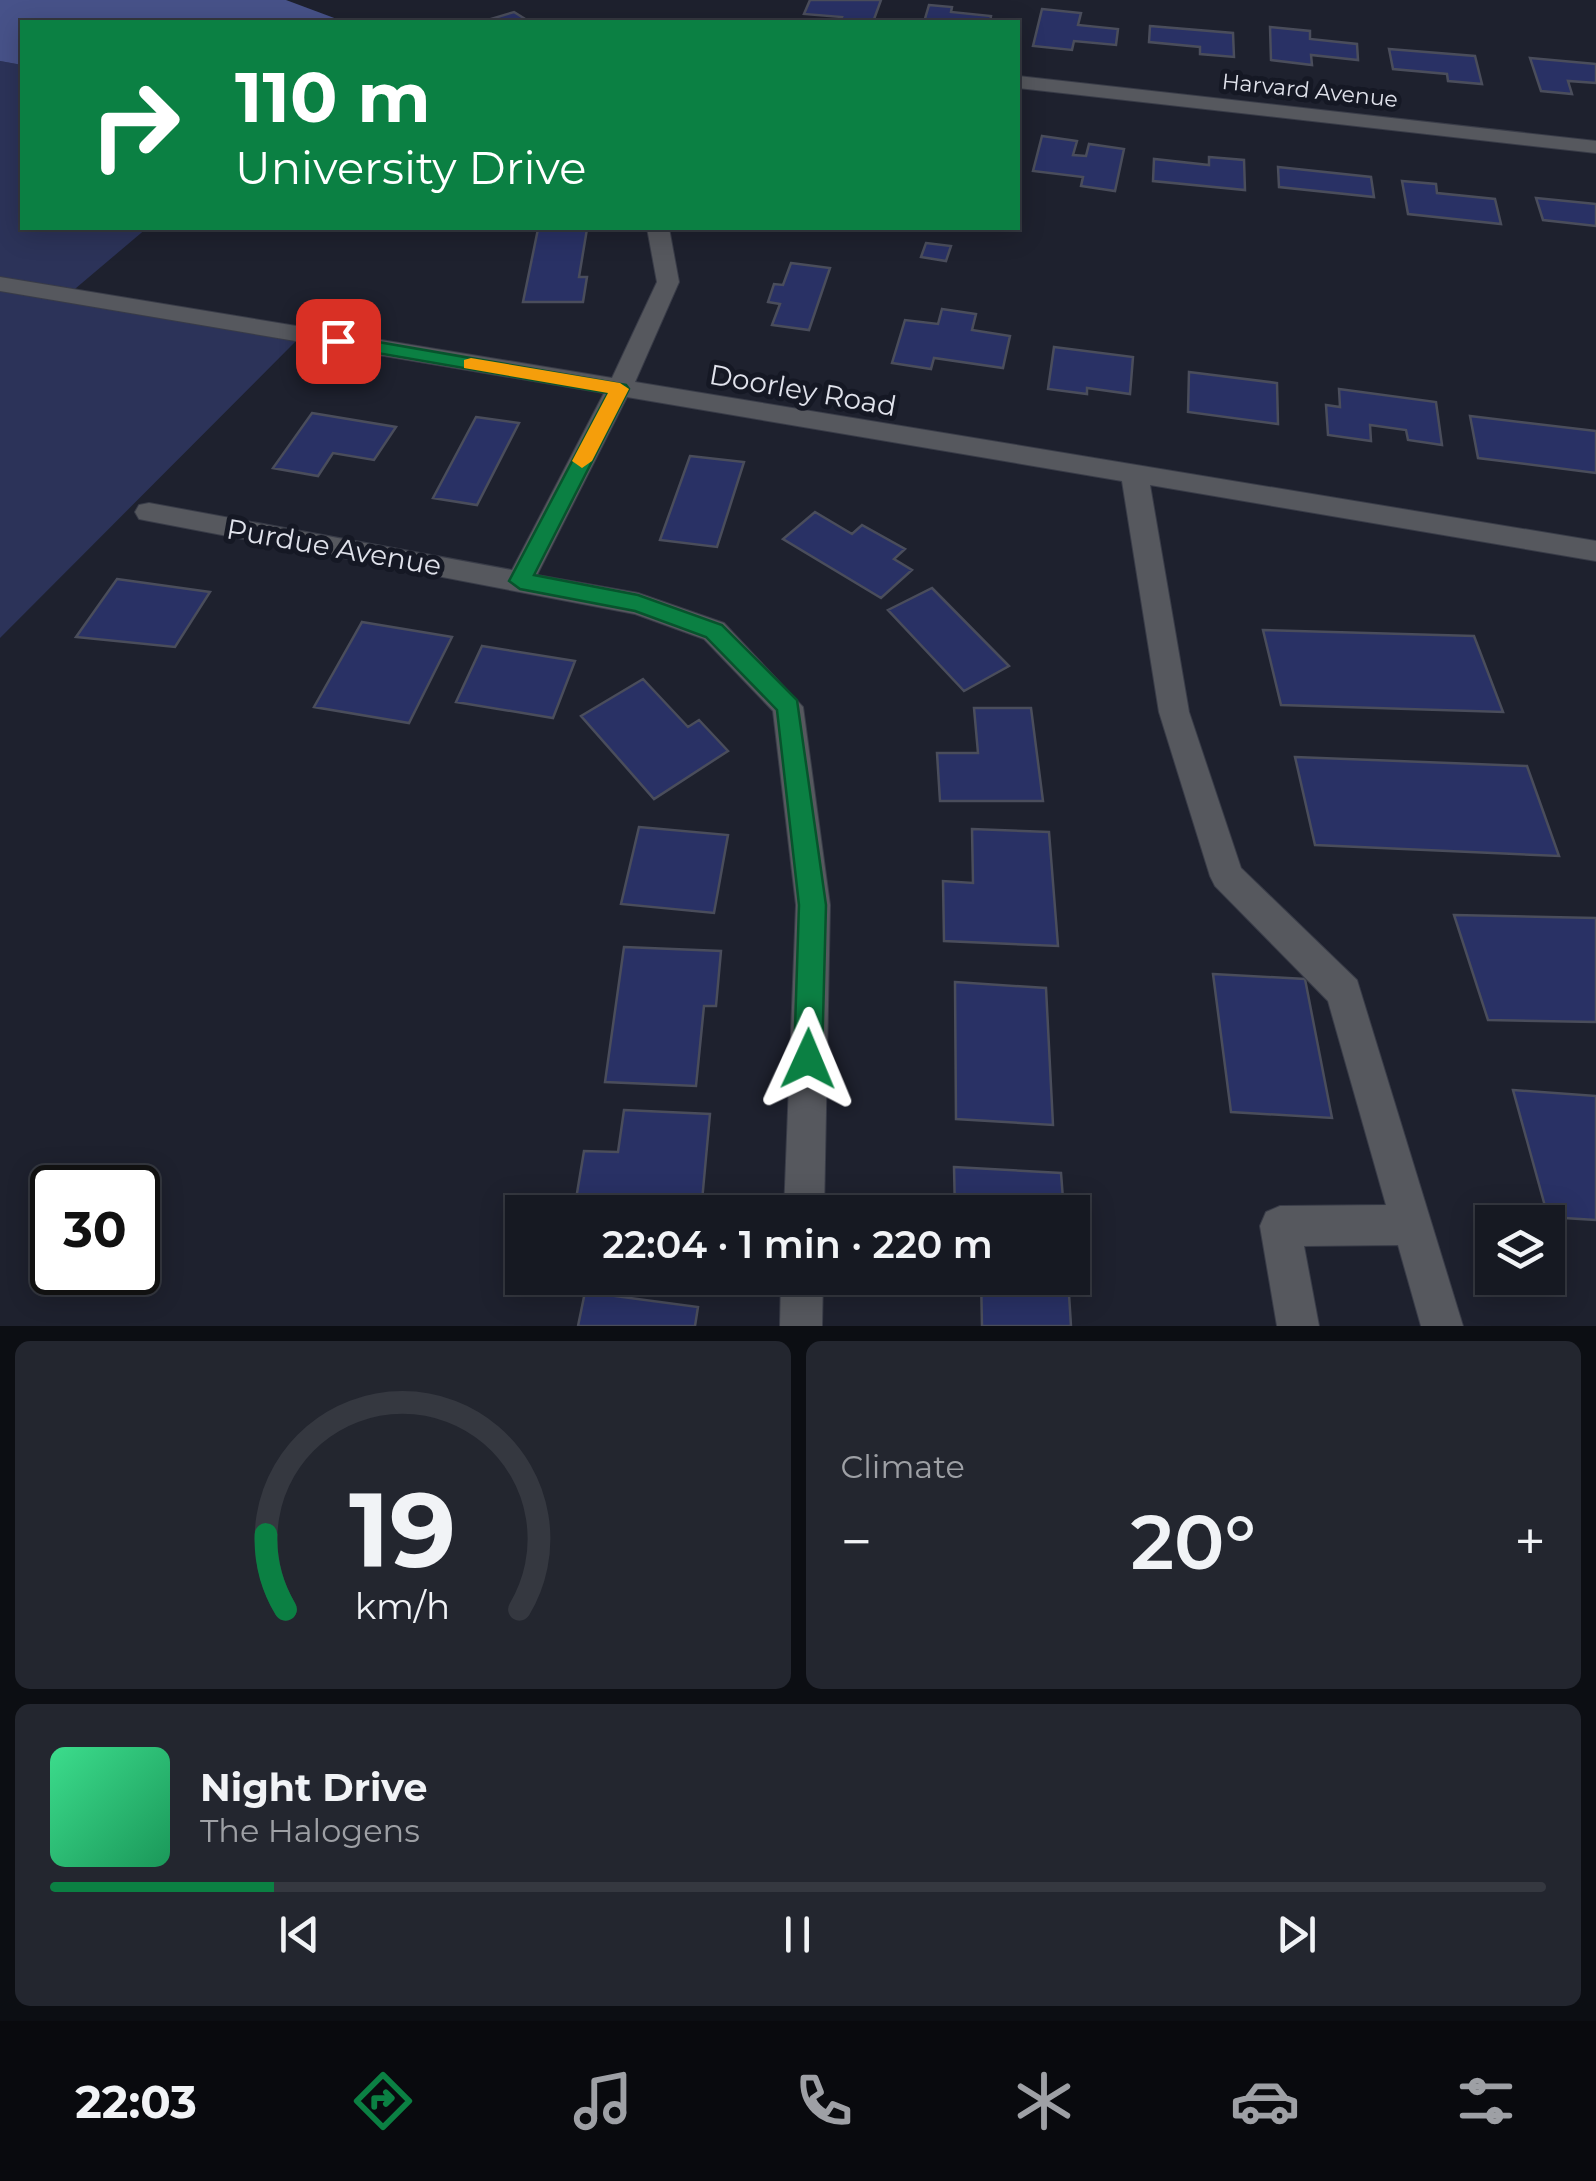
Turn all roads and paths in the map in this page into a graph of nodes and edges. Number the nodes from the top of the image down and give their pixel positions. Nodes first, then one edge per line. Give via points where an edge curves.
1 (1020, 82) edge
2 (1596, 147) edge
3 (658, 230) edge
4 (0, 284) edge
5 (620, 389) junction
6 (1134, 476) junction
7 (149, 512) dead end
8 (1596, 552) edge
9 (520, 581) junction
10 (804, 1195) edge
11 (1413, 1225) junction
12 (801, 1295) edge
13 (800, 1326) edge
14 (1298, 1326) edge
15 (1442, 1326) edge

1 - 2 street, Harvard Avenue
3 - 5 street via 668,282
4 - 5 street, Doorley Road
5 - 6 street, Doorley Road
5 - 9 street
6 - 8 street, Doorley Road
6 - 11 street via 1174,712 1227,876 1344,992
7 - 9 street, Purdue Avenue
9 - 10 street, Purdue Avenue via 638,604 714,631 788,707 812,905
11 - 14 street via 1280,1226
11 - 15 street
12 - 13 street

